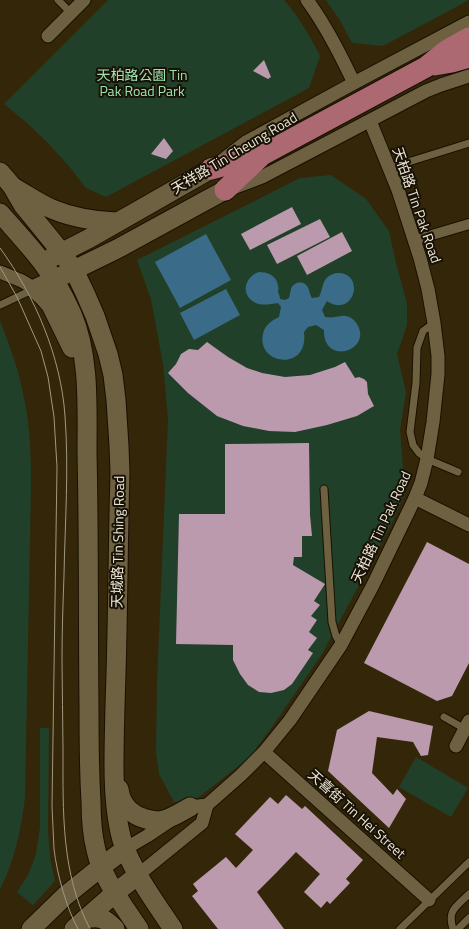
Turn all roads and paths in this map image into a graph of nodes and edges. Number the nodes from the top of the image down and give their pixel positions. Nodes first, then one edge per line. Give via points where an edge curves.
1 (58, 0) edge
2 (84, 0) edge
3 (307, 0) edge
4 (71, 13) junction
5 (469, 22) edge
6 (48, 36) dead end
7 (469, 38) edge
8 (469, 57) edge
9 (426, 67) junction
10 (469, 76) edge
11 (354, 84) junction
12 (370, 121) junction
13 (469, 143) edge
14 (262, 155) junction
15 (389, 168) junction
16 (211, 169) junction
17 (6, 179) edge
18 (225, 190) junction
19 (0, 213) edge
20 (116, 222) junction
21 (469, 224) edge
22 (414, 240) junction
23 (62, 252) junction
24 (42, 262) junction
25 (74, 270) junction
26 (0, 272) edge
27 (54, 280) junction
28 (35, 289) junction
29 (0, 305) edge
30 (434, 322) junction
31 (86, 394) junction
32 (427, 459) junction
33 (458, 472) dead end
34 (324, 489) dead end
35 (415, 498) junction
36 (469, 525) edge
37 (341, 645) junction
38 (444, 716) dead end
39 (467, 725) edge
40 (456, 746) dead end
41 (264, 752) junction
42 (114, 766) junction
43 (198, 806) junction
44 (126, 849) junction
45 (469, 862) edge
46 (101, 867) junction
47 (138, 875) junction
48 (115, 892) junction
49 (469, 894) edge
50 (429, 900) junction
51 (469, 918) edge
52 (80, 924) edge
53 (31, 929) edge
54 (115, 929) edge
55 (139, 929) edge
56 (173, 929) edge
57 (400, 929) edge
58 (453, 929) edge
59 (458, 929) edge

1 - 4 lane
2 - 4 street
3 - 11 street via 328,30
4 - 6 street
5 - 11 street, 天祥路 Tin Cheung Road
7 - 9 main road via 446,51
8 - 9 main road
9 - 14 main road
10 - 12 street, 天祥路 Tin Cheung Road via 441,85
11 - 16 street, 天祥路 Tin Cheung Road via 246,142
12 - 15 street, 天柏路 Tin Pak Road
12 - 18 street, 天祥路 Tin Cheung Road via 262,177
13 - 15 lane
14 - 16 main road
14 - 18 main road
15 - 22 street, 天柏路 Tin Pak Road
16 - 20 main road, 天祥路 Tin Cheung Road
17 - 20 main road via 51,209 82,219
17 - 23 main road, 天城路 Tin Shing Road via 23,205
18 - 25 main road, 天祥路 Tin Cheung Road
19 - 24 main road, 天城路 Tin Shing Road
20 - 23 main road, 天祥路 Tin Cheung Road
21 - 22 street
22 - 30 street, 天柏路 Tin Pak Road
23 - 24 main road, 天祥路 Tin Cheung Road
23 - 25 main road, 天城路 Tin Shing Road
24 - 27 main road, 天城路 Tin Shing Road
25 - 27 main road, 天祥路 Tin Cheung Road
25 - 42 main road, 天城路 Tin Shing Road via 102,335 113,375 116,400 120,473
26 - 28 street
27 - 28 main road, 天祥路 Tin Cheung Road
27 - 31 main road, 天城路 Tin Shing Road via 77,330 86,373
28 - 29 lane
28 - 31 main road via 52,305 72,349
30 - 32 street, 天柏路 Tin Pak Road via 438,374
30 - 32 lane via 422,331 417,348 410,432 413,445
31 - 46 main road, 天城路 Tin Shing Road via 90,786 93,835
32 - 33 lane
32 - 35 street, 天柏路 Tin Pak Road
34 - 37 lane via 332,622
35 - 36 street
35 - 37 street, 天柏路 Tin Pak Road
37 - 41 street, 天柏路 Tin Pak Road via 290,720
38 - 39 lane
39 - 40 street
41 - 43 street, 天柏路 Tin Pak Road via 241,775
41 - 50 street, 天喜街 Tin Hei Street
42 - 43 main road via 120,797 136,815 159,821
42 - 44 main road, 天城路 Tin Shing Road via 114,797
43 - 44 street, 天柏路 Tin Pak Road
43 - 47 street via 202,823
44 - 46 main road
44 - 47 main road, 天城路 Tin Shing Road
45 - 50 lane
46 - 48 main road, 天城路 Tin Shing Road
46 - 53 main road via 65,896
47 - 48 main road
47 - 56 main road, 天城路 Tin Shing Road
48 - 52 main road
48 - 55 main road, 天城路 Tin Shing Road
49 - 58 lane via 451,914
50 - 57 lane
51 - 59 lane
52 - 54 main road via 92,918 100,918

